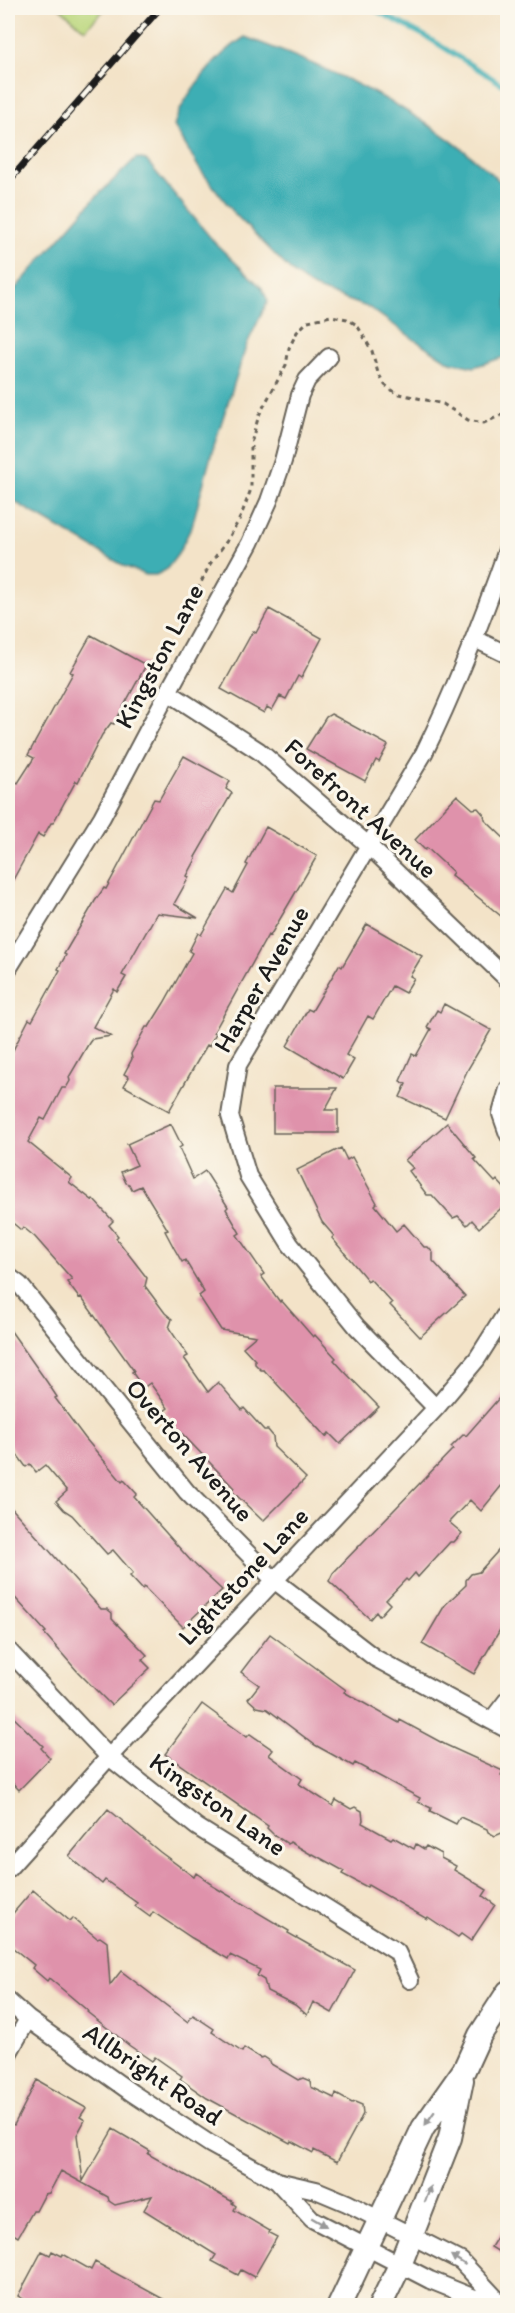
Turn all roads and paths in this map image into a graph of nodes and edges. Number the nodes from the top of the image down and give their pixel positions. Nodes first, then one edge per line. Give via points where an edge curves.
1 (499, 8) edge
2 (507, 20) edge
3 (329, 357) dead end
4 (507, 547) edge
5 (475, 639) junction
6 (507, 655) edge
7 (168, 692) junction
8 (368, 845) junction
9 (8, 969) edge
10 (507, 980) edge
11 (507, 1089) edge
12 (507, 1134) edge
13 (8, 1276) edge
14 (507, 1310) edge
15 (436, 1408) junction
16 (274, 1580) junction
17 (8, 1650) edge
18 (507, 1699) edge
19 (491, 1721) junction
20 (507, 1730) edge
21 (109, 1757) junction
22 (8, 1869) edge
23 (410, 1980) dead end
24 (507, 1992) edge
25 (8, 2001) edge
26 (28, 2019) junction
27 (8, 2054) edge
28 (464, 2070) junction
29 (277, 2181) junction
30 (379, 2220) junction
31 (412, 2236) junction
32 (366, 2247) junction
33 (400, 2265) junction
34 (501, 2304) edge
35 (339, 2306) edge
36 (380, 2306) edge

1 - 2 path
3 - 7 street, Kingston Lane via 307,380 300,394 283,461 250,543
4 - 5 street, Harper Avenue
5 - 6 street
5 - 8 street, Harper Avenue via 424,753
7 - 8 street, Forefront Avenue via 260,751
7 - 9 street, Kingston Lane via 102,817
8 - 10 street, Forefront Avenue
8 - 15 street, Harper Avenue via 238,1065 230,1116 248,1176 290,1244 357,1327
11 - 12 street via 501,1114
13 - 16 street, Overton Avenue via 20,1285 187,1492
14 - 15 street, Lightstone Lane via 477,1359
15 - 16 street, Lightstone Lane
16 - 19 street, Overton Avenue via 375,1658
16 - 21 street, Lightstone Lane
17 - 21 street, Kingston Lane
18 - 19 street
19 - 20 street, Overton Avenue
21 - 22 street, Lightstone Lane
21 - 23 street, Kingston Lane via 197,1827 397,1952
24 - 28 street
25 - 26 street, Allbright Road
26 - 27 street
26 - 29 street, Allbright Road via 210,2144
28 -> 30 street via 423,2128
31 -> 28 street via 450,2138
29 - 30 street, Allbright Road via 316,2190
29 -> 32 street, Allbright Road via 312,2219
30 - 31 street, Allbright Road
30 - 32 street
31 - 33 street
34 -> 31 street, Allbright Road via 461,2261
32 - 33 street, Allbright Road
32 - 35 street
33 - 34 street, Allbright Road via 461,2293
33 - 36 street

